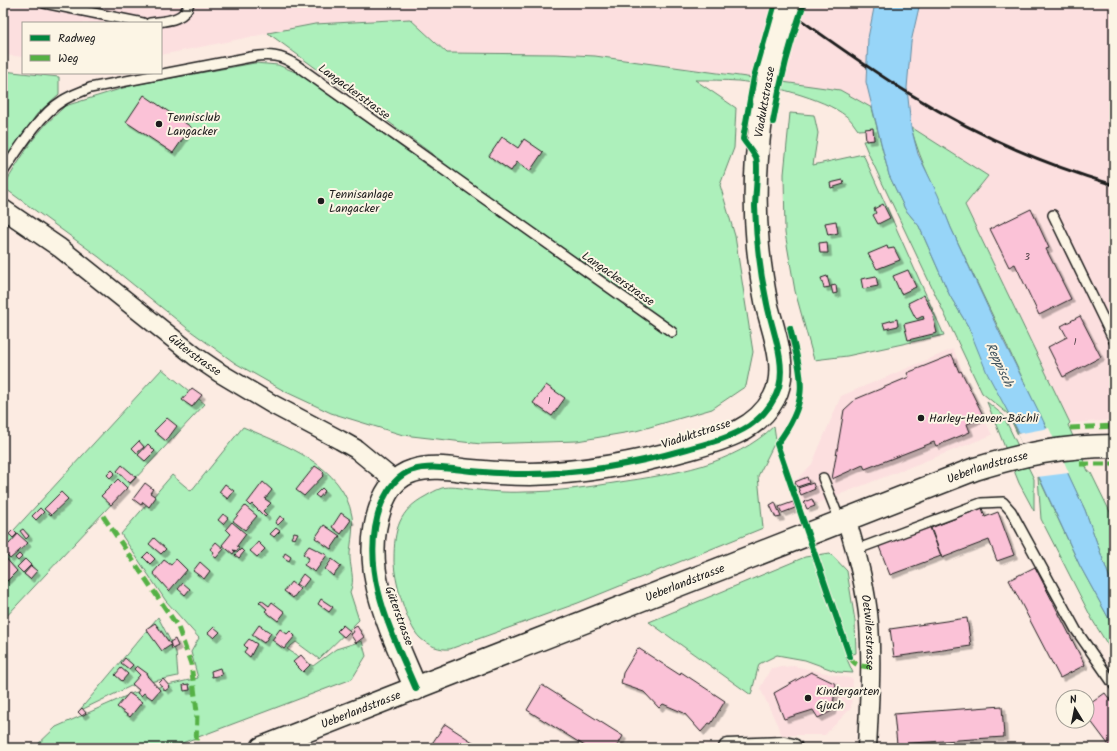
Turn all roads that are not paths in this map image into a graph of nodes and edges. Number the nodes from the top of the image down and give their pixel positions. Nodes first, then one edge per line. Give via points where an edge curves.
1 (44, 3) edge
2 (189, 3) edge
3 (789, 3) edge
4 (138, 22) edge
5 (157, 22) edge
6 (3, 172) edge
7 (3, 209) edge
8 (1052, 215) dead end
9 (672, 332) dead end
10 (1114, 341) edge
11 (1114, 446) edge
12 (823, 478) dead end
13 (395, 481) junction
14 (843, 520) junction
15 (855, 550) junction
16 (1114, 685) edge
17 (416, 688) junction
18 (262, 748) edge
19 (728, 748) edge
20 (793, 748) edge
21 (867, 748) edge

1 - 4 lane
2 - 5 lane via 188,9 177,19
3 - 13 street, Viaduktstrasse, bridge via 775,47 761,120 756,174 756,226 762,277 779,356 780,377 775,397 760,417 720,440 619,466 530,474 421,469 411,471
6 - 9 lane, Langackerstrasse via 50,110 75,94 90,88 236,60 276,55 286,58
7 - 13 street, Güterstrasse via 60,248 195,356 272,404 356,449
8 - 10 lane
11 - 14 street, Ueberlandstrasse via 1076,446 1014,457 975,469
12 - 14 lane
13 - 17 street, Güterstrasse via 384,498 376,526 375,578 386,617
14 - 15 street, Oetwilerstrasse
14 - 17 street, Ueberlandstrasse
15 - 16 lane via 981,503 1003,502 1011,510 1076,630
15 - 21 street, Oetwilerstrasse via 864,588 868,623 870,667
17 - 18 street, Ueberlandstrasse
19 - 20 street

